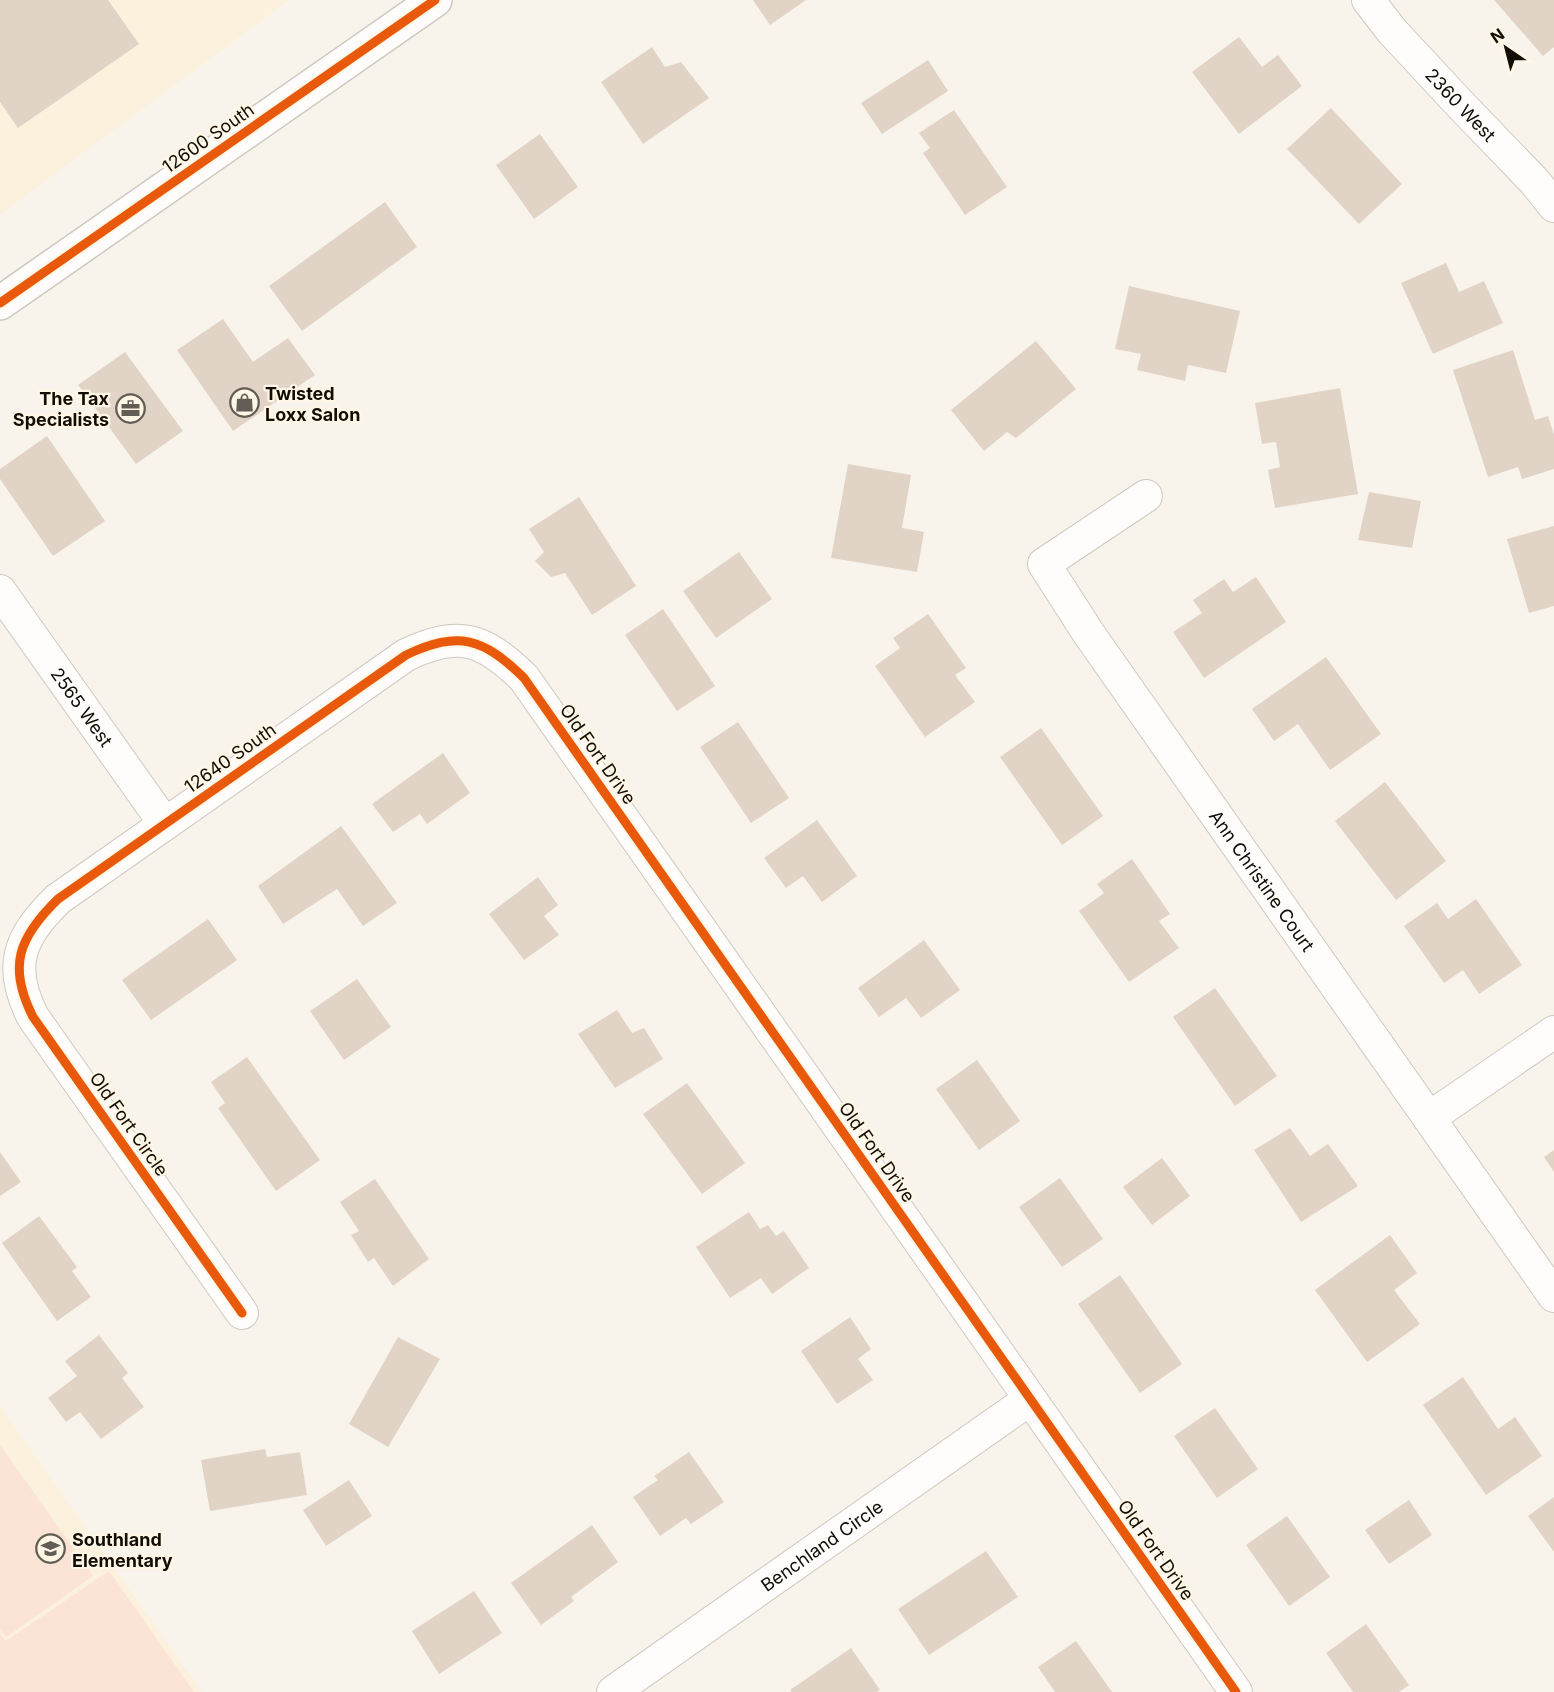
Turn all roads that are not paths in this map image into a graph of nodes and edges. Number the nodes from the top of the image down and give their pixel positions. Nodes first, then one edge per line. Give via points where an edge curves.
1 (435, 0) edge
2 (1368, 0) edge
3 (1554, 206) edge
4 (0, 303) edge
5 (1146, 496) dead end
6 (0, 591) edge
7 (479, 644) joint
8 (165, 824) junction
9 (24, 943) joint
10 (1554, 1032) edge
11 (1430, 1118) junction
12 (1554, 1296) edge
13 (242, 1313) dead end
14 (1030, 1399) junction
15 (613, 1692) edge
16 (1236, 1692) edge

1 - 4 main road, 12600 South
2 - 3 street, 2360 West
5 - 11 street, Ann Christine Court via 1044,564 1089,634
6 - 8 street, 2565 West
7 - 8 street, 12640 South via 441,642 406,655
7 - 14 street, Old Fort Drive via 503,658 524,678
8 - 9 street, 12640 South via 58,899 38,919
9 - 13 street, Old Fort Circle via 19,981 33,1017
10 - 11 street
11 - 12 street, Ann Christine Court
14 - 15 street, Benchland Circle
14 - 16 street, Old Fort Drive

